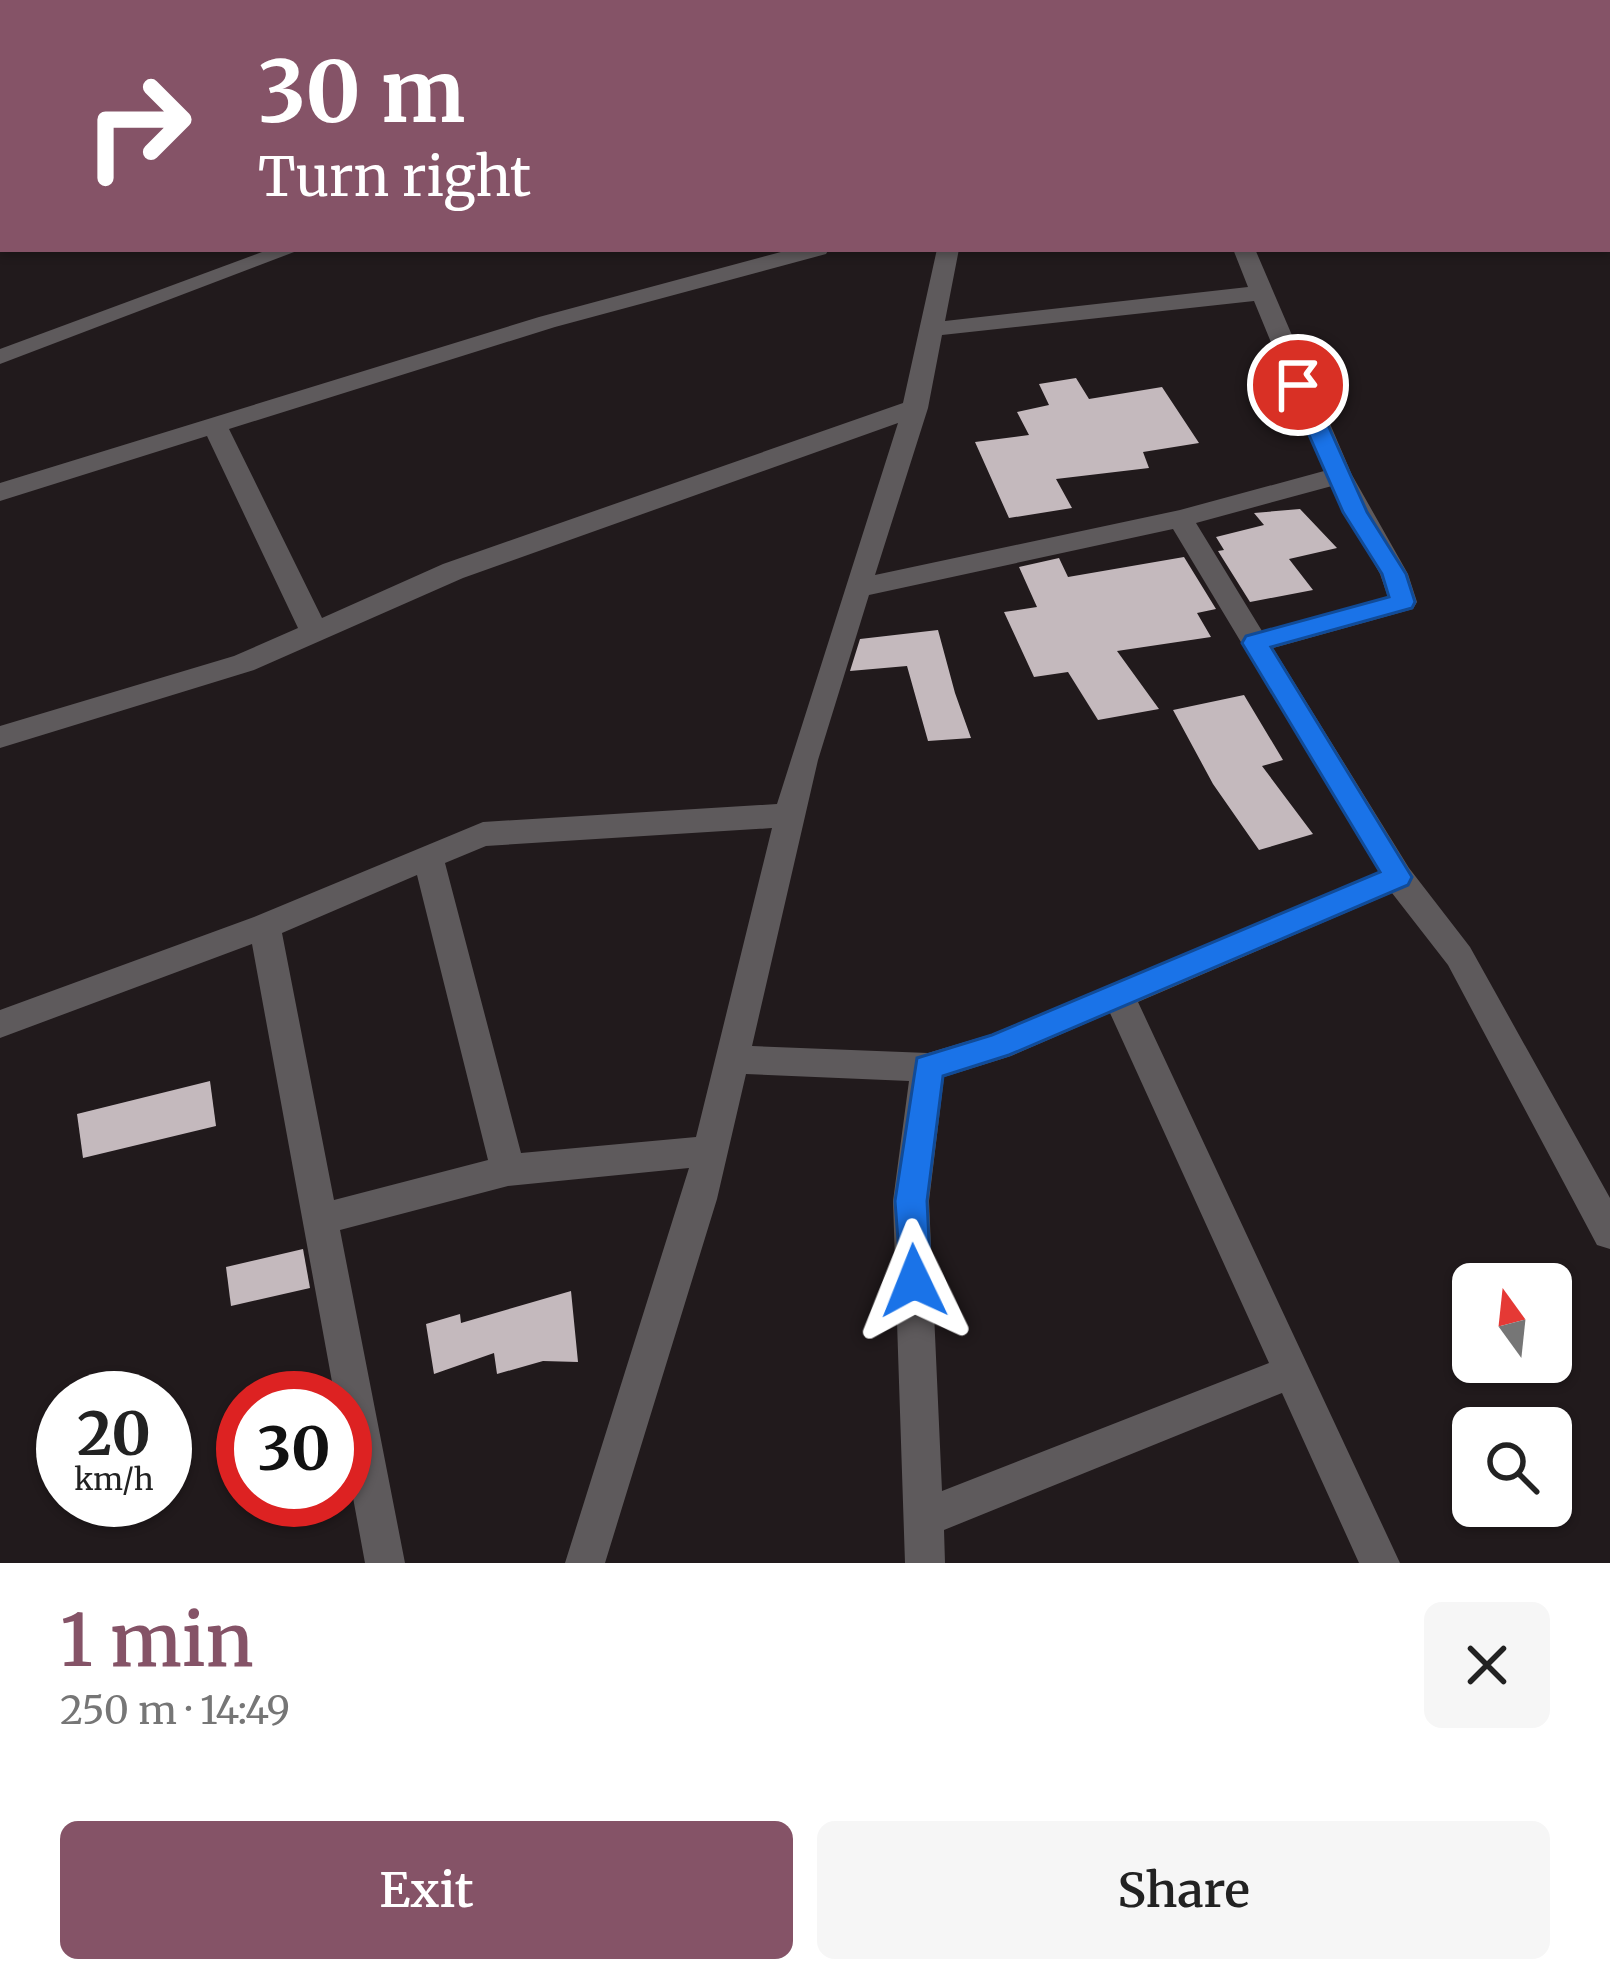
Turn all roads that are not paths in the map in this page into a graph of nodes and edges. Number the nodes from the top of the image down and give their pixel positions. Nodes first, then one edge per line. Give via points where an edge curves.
1 (284, 252) edge
2 (807, 252) edge
3 (947, 252) edge
4 (1245, 252) edge
5 (1262, 293) junction
6 (934, 329) junction
7 (0, 357) edge
8 (916, 408) junction
9 (214, 424) junction
10 (1339, 476) junction
11 (0, 492) edge
12 (1180, 519) junction
13 (859, 588) junction
14 (316, 635) junction
15 (1255, 643) junction
16 (0, 737) edge
17 (790, 815) junction
18 (428, 857) junction
19 (1398, 877) junction
20 (266, 926) junction
21 (1119, 996) junction
22 (0, 1024) edge
23 (731, 1059) junction
24 (928, 1067) junction
25 (710, 1151) junction
26 (508, 1170) junction
27 (322, 1219) junction
28 (1610, 1233) edge
29 (1293, 1371) junction
30 (923, 1518) junction
31 (385, 1563) edge
32 (585, 1563) edge
33 (925, 1563) edge
34 (1380, 1563) edge

1 - 7 street
2 - 9 street
3 - 6 street
4 - 5 street
5 - 6 street
5 - 10 street
6 - 8 street
8 - 13 street
8 - 14 street via 453,571
9 - 11 street
9 - 14 street
10 - 12 street
10 - 15 street via 1403,602
12 - 13 street
12 - 15 street
13 - 17 street
14 - 16 street
15 - 19 street
17 - 18 street via 483,834
17 - 23 street
18 - 20 street
18 - 26 street
19 - 21 street
19 - 28 street via 1459,956
20 - 22 street
20 - 27 street
21 - 24 street
21 - 29 street
23 - 24 street
23 - 25 street
24 - 30 street via 911,1201
25 - 26 street
25 - 32 street
26 - 27 street
27 - 31 street
29 - 30 street
29 - 34 street
30 - 33 street

